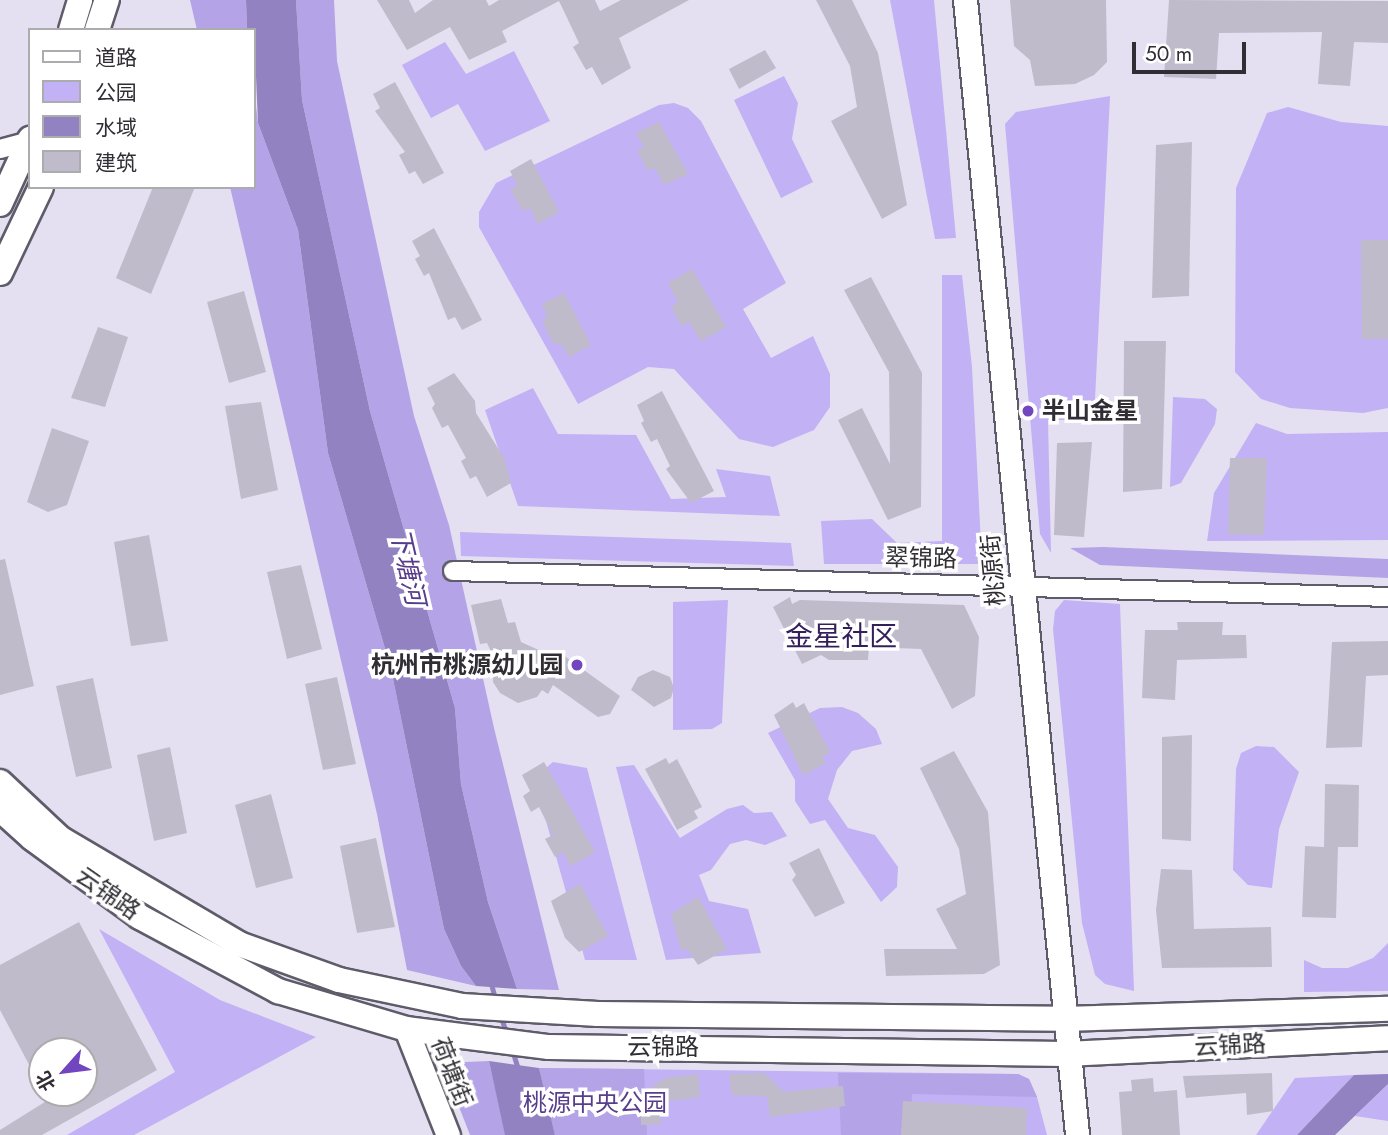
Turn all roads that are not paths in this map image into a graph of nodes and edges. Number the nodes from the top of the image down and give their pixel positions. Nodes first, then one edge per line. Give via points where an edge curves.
1 (80, 0) edge
2 (107, 0) edge
3 (965, 0) edge
4 (72, 28) edge
5 (98, 28) edge
6 (28, 140) edge
7 (28, 142) edge
8 (0, 149) edge
9 (40, 189) edge
10 (0, 204) edge
11 (0, 273) edge
12 (453, 571) dead end
13 (1021, 585) junction
14 (1388, 597) edge
15 (0, 782) edge
16 (0, 808) edge
17 (1388, 1009) edge
18 (1062, 1019) junction
19 (406, 1029) junction
20 (1386, 1038) edge
21 (1066, 1054) junction
22 (448, 1135) edge
23 (1077, 1135) edge

1 - 4 main road
2 - 5 main road
3 - 13 street, 桃源街
6 - 8 street
7 - 10 main road
9 - 11 main road
12 - 13 street, 翠锦路
13 - 14 street, 翠锦路
13 - 18 street, 桃源街
15 - 18 main road, 云锦路 via 61,839 239,944 339,981 523,1010
16 - 19 main road, 云锦路 via 32,838 140,917 278,991
17 - 18 main road, 云锦路
18 - 21 street, 桃源街
19 - 21 main road, 云锦路 via 533,1044
19 - 22 street, 荷塘街
20 - 21 main road, 云锦路
21 - 23 street, 桃源街

